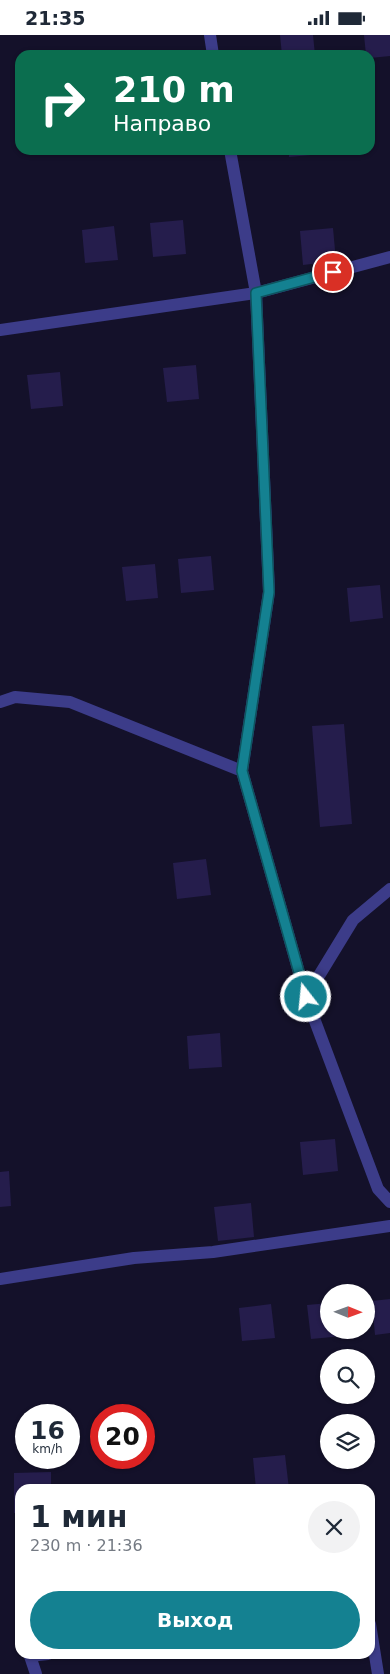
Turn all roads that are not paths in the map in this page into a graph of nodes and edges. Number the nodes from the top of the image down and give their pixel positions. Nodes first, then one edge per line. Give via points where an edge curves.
1 (210, 35) edge
2 (212, 50) edge
3 (231, 155) edge
4 (390, 257) edge
5 (256, 293) junction
6 (0, 331) edge
7 (0, 702) edge
8 (242, 771) junction
9 (390, 889) edge
10 (306, 997) junction
11 (390, 1202) edge
12 (390, 1226) edge
13 (0, 1279) edge
14 (375, 1655) edge
15 (31, 1659) edge
16 (36, 1674) edge
17 (378, 1674) edge

1 - 2 street
3 - 5 street
4 - 5 street
5 - 6 street
5 - 8 street via 269,592
7 - 8 street via 15,697 70,702
8 - 10 street
9 - 10 street via 353,920
10 - 11 street via 378,1189
12 - 13 street via 213,1252 134,1258
14 - 17 street
15 - 16 street

